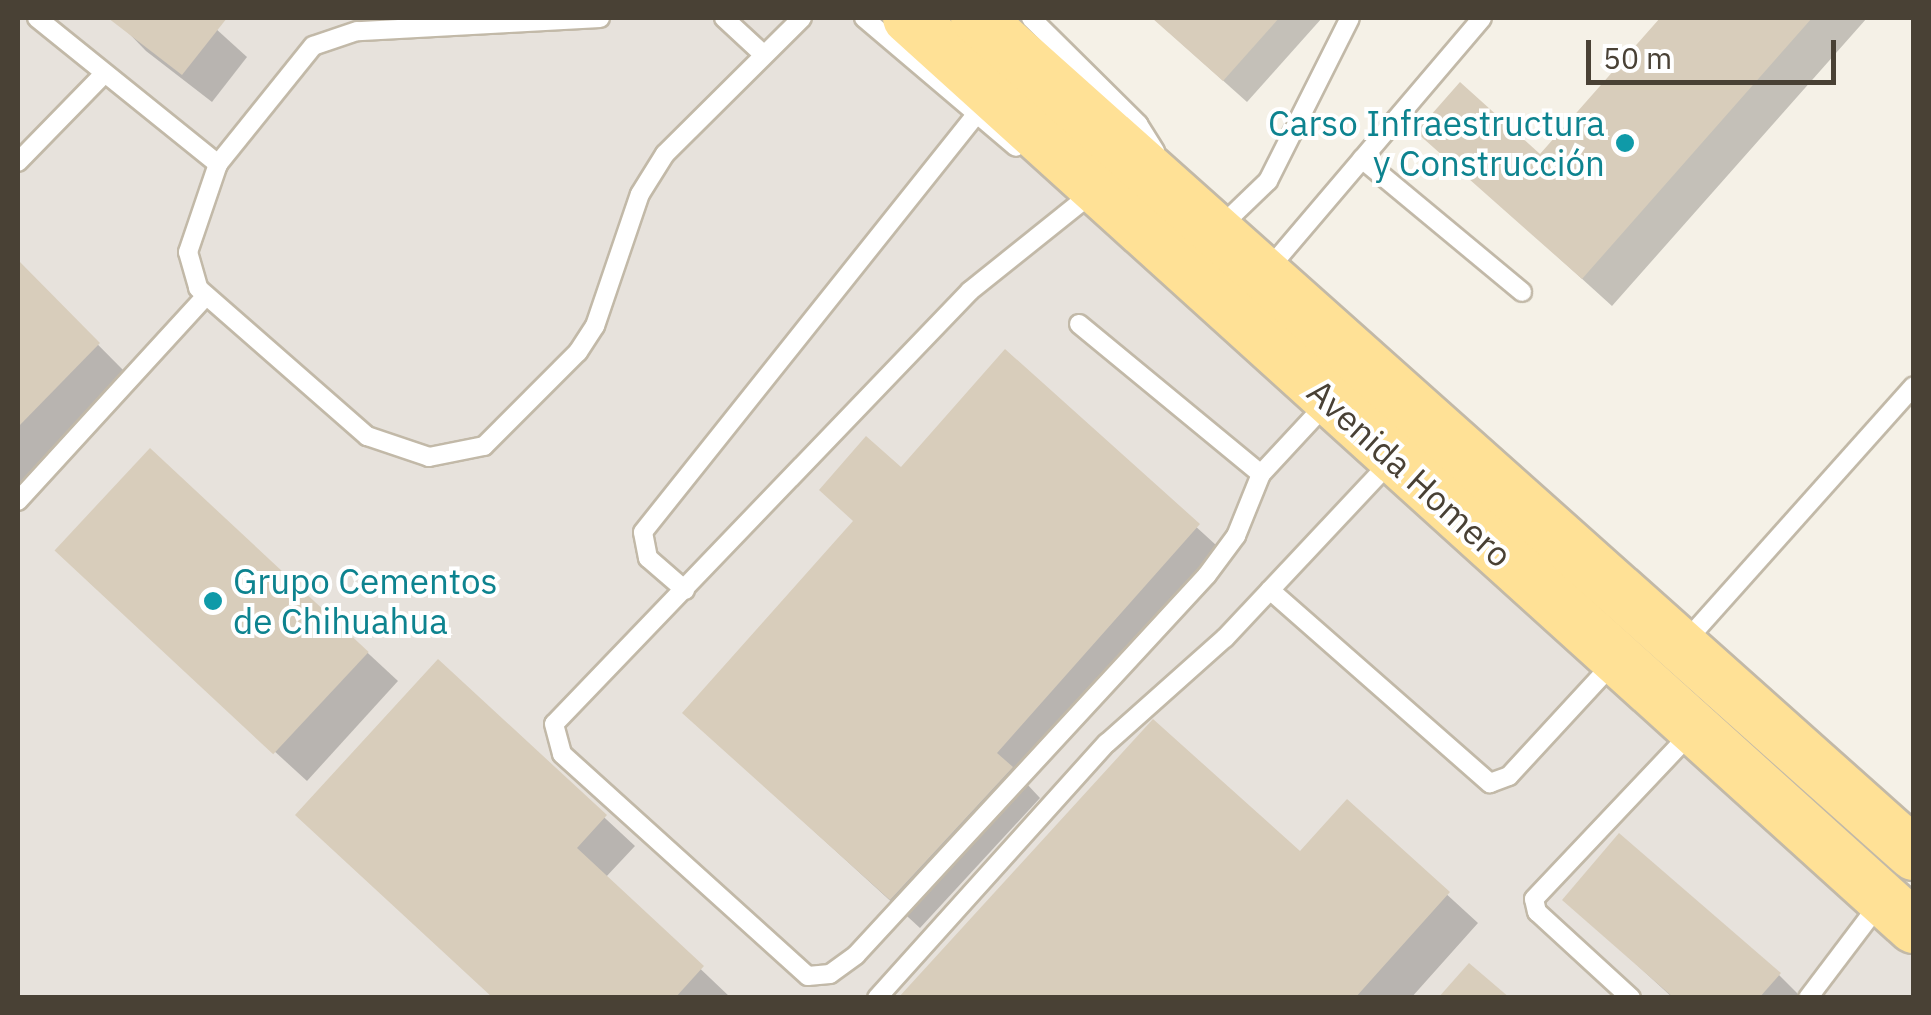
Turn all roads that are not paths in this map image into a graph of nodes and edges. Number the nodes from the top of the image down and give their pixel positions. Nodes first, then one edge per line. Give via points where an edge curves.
1 (37, 18) edge
2 (600, 18) edge
3 (724, 18) edge
4 (802, 18) edge
5 (864, 18) edge
6 (909, 18) edge
7 (977, 18) edge
8 (1031, 18) edge
9 (1350, 18) edge
10 (1482, 18) edge
11 (764, 55) junction
12 (105, 72) junction
13 (975, 116) junction
14 (1362, 159) junction
15 (18, 162) edge
16 (218, 164) junction
17 (1091, 194) junction
18 (1158, 209) junction
19 (1217, 230) junction
20 (1265, 273) junction
21 (1522, 292) dead end
22 (206, 296) junction
23 (1078, 324) dead end
24 (1914, 386) edge
25 (1330, 400) junction
26 (1393, 458) junction
27 (1261, 474) junction
28 (18, 501) edge
29 (685, 590) junction
30 (1270, 590) junction
31 (1682, 646) junction
32 (1616, 660) junction
33 (1694, 730) junction
34 (1914, 854) edge
35 (1898, 913) edge
36 (877, 998) edge
37 (1631, 998) edge
38 (1808, 998) edge

1 - 12 lane
2 - 16 lane via 336,36 298,62
3 - 11 lane
4 - 11 lane
5 - 13 lane
6 - 18 main road, Avenida Homero
7 - 18 main road, Avenida Homero
8 - 18 lane via 1138,124
9 - 19 lane via 1268,181
10 - 14 lane
11 - 22 lane via 664,154 640,194 595,326 578,352 484,446 429,457 368,436
12 - 15 lane
12 - 16 lane
13 - 17 lane
13 - 29 lane via 643,532 648,558
14 - 20 lane
14 - 21 lane
16 - 22 lane via 188,252 192,277
17 - 18 lane
17 - 29 lane via 970,290
18 - 19 main road, Avenida Homero
18 - 25 main road, Avenida Homero
19 - 20 main road, Avenida Homero
20 - 31 main road, Avenida Homero
22 - 28 lane
23 - 27 lane
24 - 31 lane
25 - 26 main road, Avenida Homero
25 - 27 lane
26 - 30 lane
26 - 32 main road, Avenida Homero
27 - 29 lane via 1236,536 1207,575 856,955 816,977 554,744 554,724
30 - 32 lane via 1490,783 1509,776
30 - 36 lane via 1107,742
31 - 34 main road, Avenida Homero
32 - 33 main road, Avenida Homero
33 - 35 main road, Avenida Homero
33 - 37 lane via 1534,900 1537,912
35 - 38 lane

